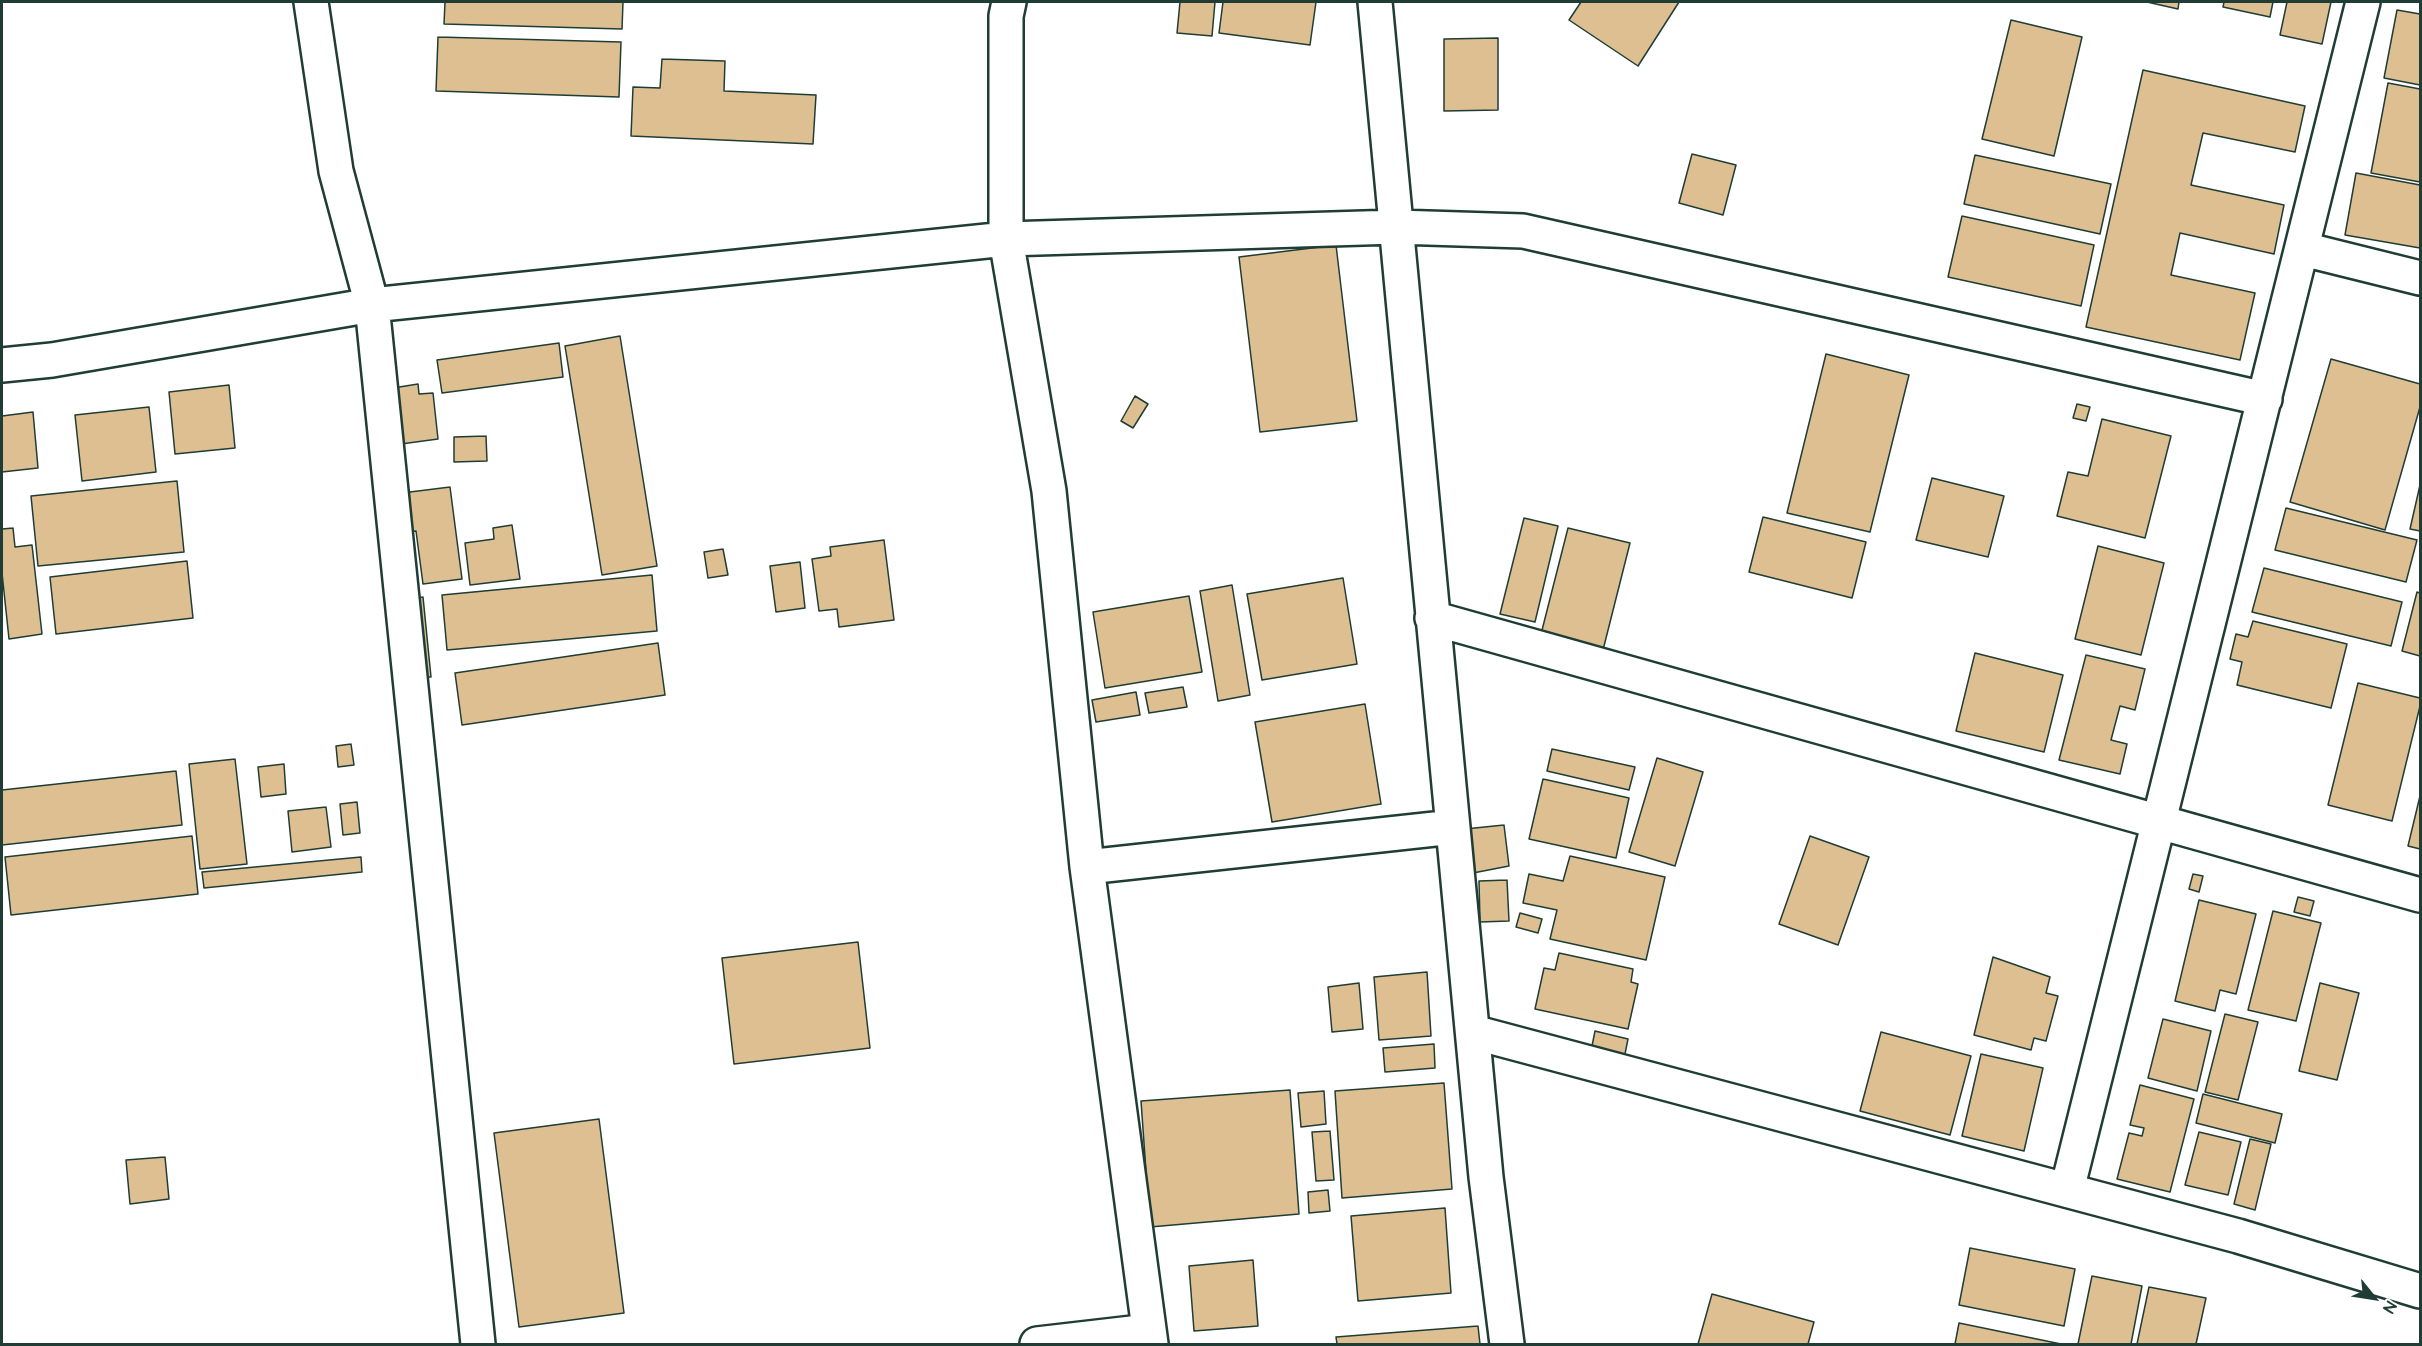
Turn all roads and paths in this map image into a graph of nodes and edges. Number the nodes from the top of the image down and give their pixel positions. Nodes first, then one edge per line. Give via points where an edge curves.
1 (311, 2) edge
2 (1009, 2) edge
3 (1375, 2) edge
4 (2363, 2) edge
5 (1396, 227) junction
6 (1006, 239) junction
7 (2303, 249) junction
8 (2421, 278) edge
9 (372, 304) junction
10 (2, 365) edge
11 (2265, 399) junction
12 (1432, 618) junction
13 (2159, 822) junction
14 (1453, 827) junction
15 (1087, 867) junction
16 (2421, 895) edge
17 (1473, 1032) junction
18 (2067, 1190) junction
19 (2421, 1291) edge
20 (1150, 1338) edge
21 (478, 1344) edge
22 (1037, 1344) edge
23 (1507, 1344) edge

1 - 9 street via 336,171
2 - 6 street
3 - 5 street
4 - 7 street
5 - 6 street
5 - 11 street via 1523,231
5 - 12 street
6 - 9 street
6 - 15 street via 1049,491
7 - 8 street
7 - 11 street
9 - 10 street via 52,360
9 - 21 street
11 - 13 street
12 - 13 street
12 - 14 street
13 - 16 street
13 - 18 street
14 - 15 street
14 - 17 street
15 - 20 street
17 - 18 street
17 - 23 street
18 - 19 street
20 - 22 street

